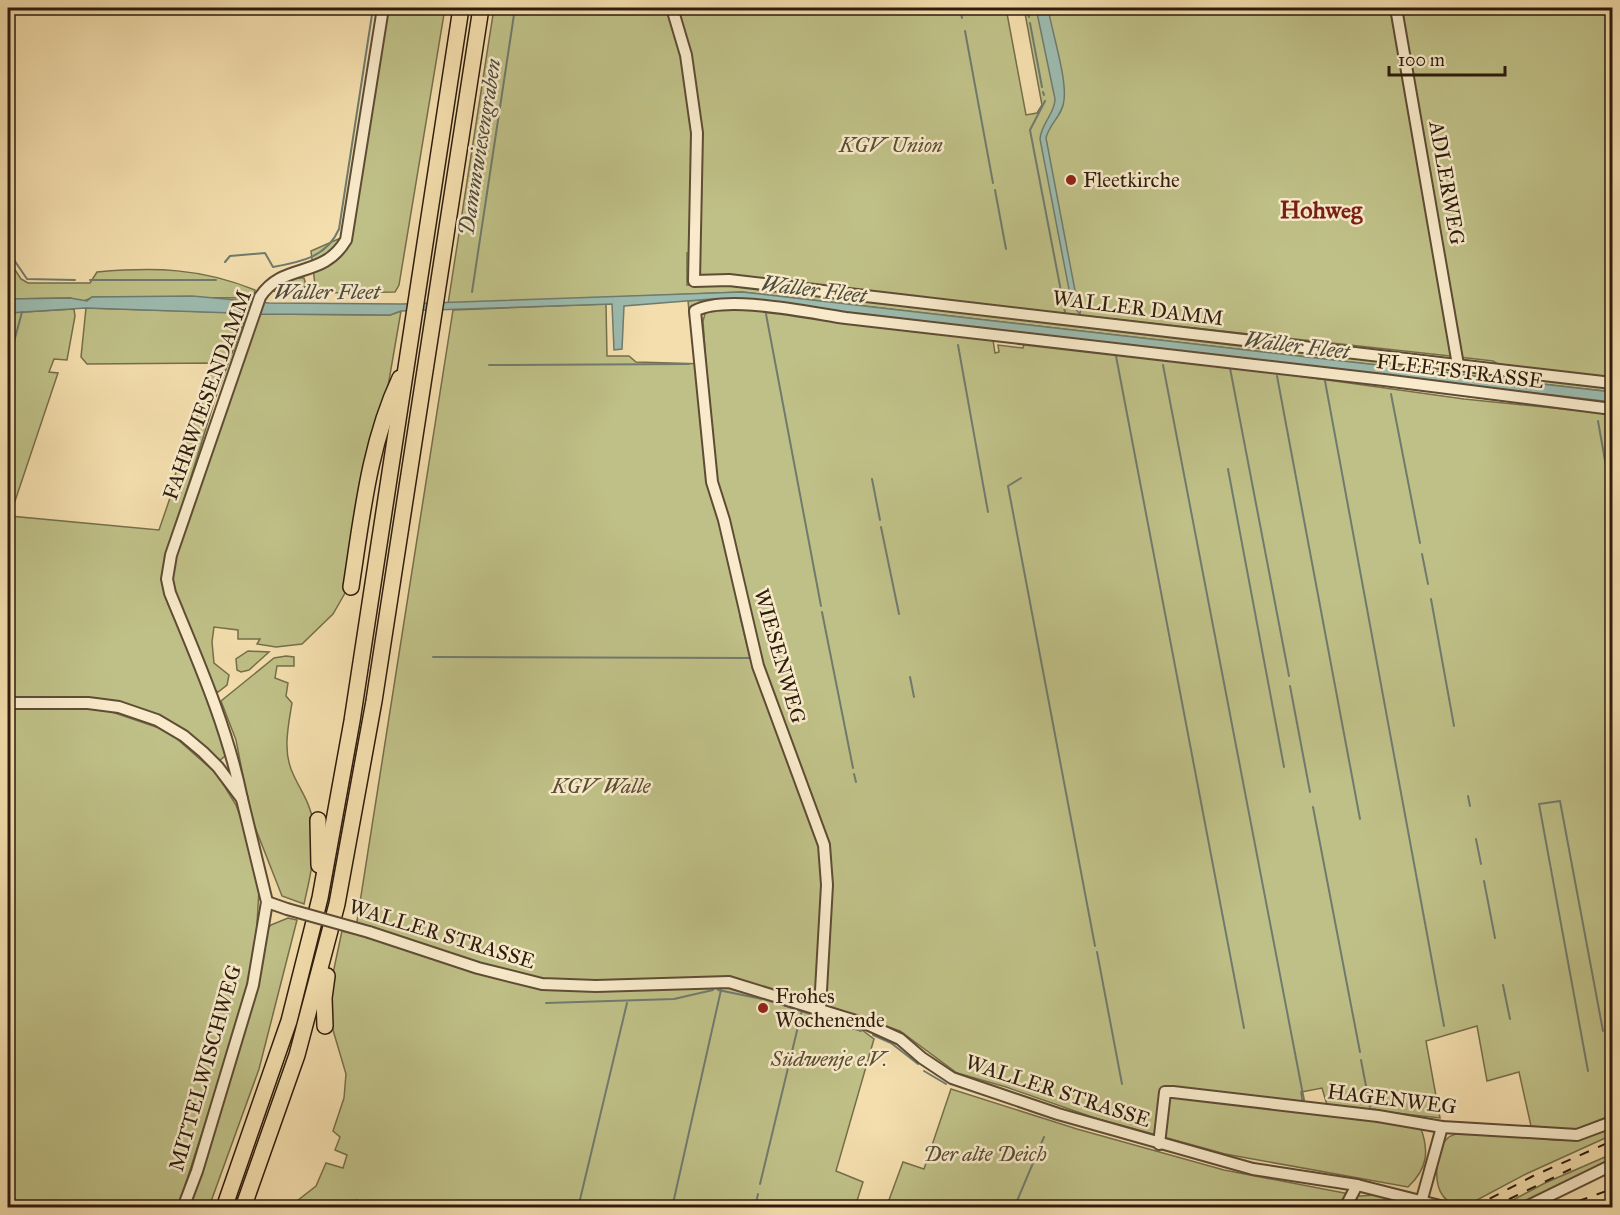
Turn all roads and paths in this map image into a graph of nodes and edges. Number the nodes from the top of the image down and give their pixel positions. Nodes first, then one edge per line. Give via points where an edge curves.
1 (383, 8) edge
2 (461, 8) edge
3 (481, 8) edge
4 (672, 8) edge
5 (1396, 8) edge
6 (695, 311) joint
7 (407, 365) junction
8 (1458, 365) junction
9 (1612, 383) edge
10 (1612, 409) edge
11 (351, 587) dead end
12 (8, 703) edge
13 (234, 760) junction
14 (218, 767) junction
15 (242, 799) junction
16 (318, 820) dead end
17 (320, 898) junction
18 (267, 902) junction
19 (329, 936) junction
20 (820, 1008) junction
21 (326, 1026) dead end
22 (1612, 1122) edge
23 (1442, 1127) junction
24 (1159, 1144) junction
25 (1612, 1165) edge
26 (1357, 1185) junction
27 (1422, 1199) junction
28 (183, 1208) edge
29 (224, 1208) edge
30 (243, 1208) edge
31 (1345, 1208) edge
32 (1448, 1208) edge
33 (1524, 1208) edge

1 - 13 street, FAHRWIESENDAMM via 346,240 325,263 285,275 260,297 171,555 167,579 170,593 215,701
2 - 7 highway
3 - 19 highway via 374,701
4 - 8 street, WALLER DAMM via 686,55 697,133 694,281 729,280
5 - 8 street, ADLERWEG
6 - 10 street, FLEETSTRASSE via 705,306 763,306
6 - 20 street, WIESENWEG via 712,482 758,666 824,845 827,885
7 - 11 highway via 392,396 368,471
7 - 17 highway via 352,721
8 - 9 street, WALLER DAMM
12 - 14 street via 88,704 128,710 157,720 184,736
13 - 14 street
13 - 15 street, FAHRWIESENDAMM
14 - 15 street
15 - 18 street
16 - 17 highway
17 - 29 highway via 289,1021
18 - 20 street, WALLER STRASSE, bridge via 487,971 542,984 729,982
18 - 28 street, MITTELWISCHWEG via 253,985
19 - 21 highway
19 - 30 highway via 297,1055
20 - 24 street, WALLER STRASSE via 900,1039 957,1081
22 - 23 street, HAGENWEG via 1577,1135
23 - 24 street, HAGENWEG via 1165,1092
23 - 27 street
24 - 26 street, WALLER STRASSE via 1253,1169
25 - 33 street
26 - 27 street, WALLER STRASSE
26 - 31 street
27 - 32 street, WALLER STRASSE

